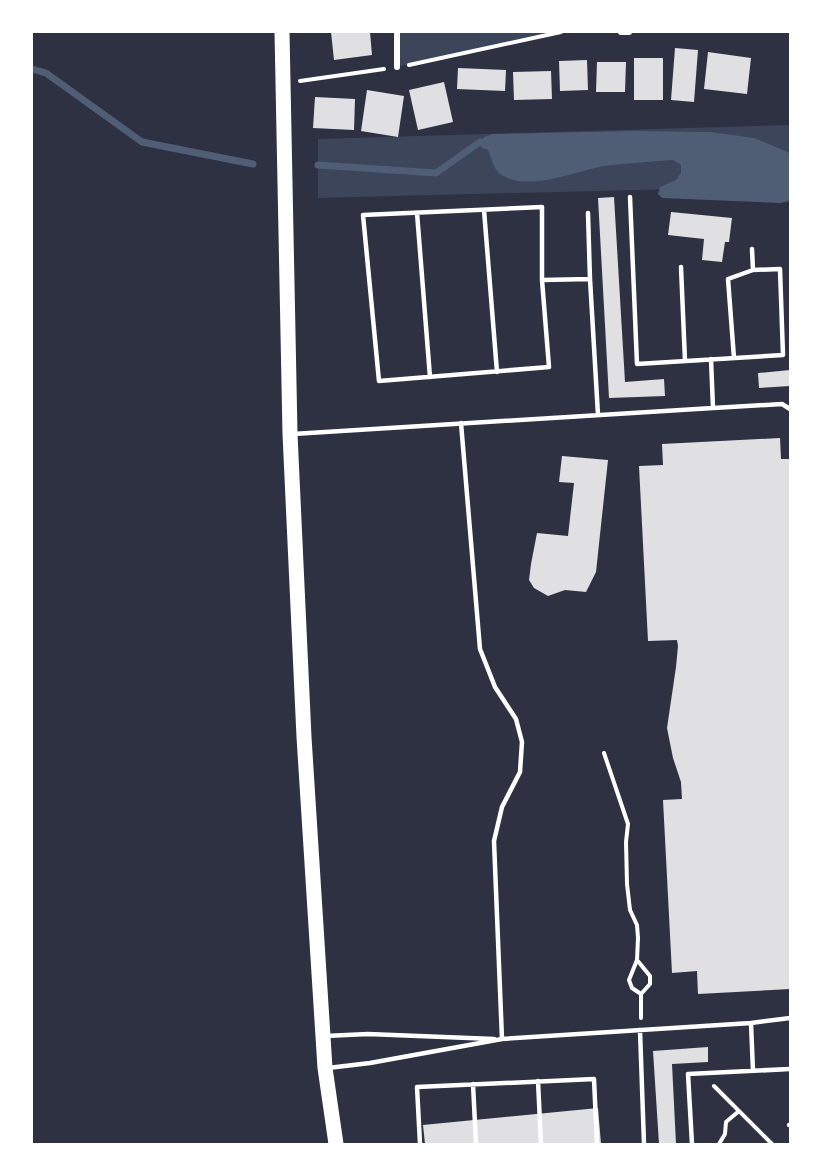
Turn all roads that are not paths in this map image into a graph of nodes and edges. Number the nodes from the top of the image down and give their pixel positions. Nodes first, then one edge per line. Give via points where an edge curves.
1 (282, 32) edge
2 (397, 32) edge
3 (621, 32) edge
4 (629, 32) edge
5 (397, 67) road end
6 (630, 197) dead end
7 (484, 210) junction
8 (417, 213) junction
9 (588, 213) dead end
10 (752, 249) dead end
11 (681, 267) dead end
12 (753, 270) junction
13 (590, 279) junction
14 (542, 280) junction
15 (734, 358) junction
16 (711, 359) junction
17 (685, 361) junction
18 (497, 372) junction
19 (430, 377) junction
20 (713, 408) junction
21 (790, 408) edge
22 (598, 415) junction
23 (461, 423) junction
24 (290, 434) junction
25 (790, 1018) edge
26 (751, 1023) junction
27 (640, 1030) junction
28 (323, 1036) junction
29 (502, 1039) junction
30 (325, 1068) junction
31 (790, 1069) edge
32 (753, 1071) junction
33 (538, 1082) junction
34 (473, 1084) junction
35 (336, 1144) edge
36 (420, 1144) edge
37 (476, 1144) edge
38 (541, 1144) edge
39 (597, 1144) edge
40 (644, 1144) edge
41 (692, 1144) edge

1 - 24 main road
2 - 5 street
3 - 4 street
6 - 17 lane via 637,364
7 - 8 lane
7 - 14 lane via 542,207
7 - 18 lane
8 - 19 lane
8 - 19 lane via 363,215 379,381
9 - 13 lane
10 - 12 lane
11 - 17 lane
12 - 15 lane via 728,279
12 - 15 lane via 780,269 783,354
13 - 14 lane
13 - 22 lane
14 - 18 lane via 549,367
15 - 16 lane
16 - 17 lane
16 - 20 lane
18 - 19 lane
20 - 21 lane via 782,404
20 - 22 lane
22 - 23 lane
23 - 24 lane
23 - 29 lane via 480,649 495,687 516,719 522,742 520,772 502,807 494,841
24 - 28 main road
25 - 26 lane
26 - 27 lane
26 - 32 lane
27 - 29 lane
27 - 40 lane
28 - 29 lane
28 - 30 main road
29 - 30 lane
30 - 35 main road
31 - 32 lane
32 - 41 lane via 688,1074
33 - 34 lane
33 - 38 lane
33 - 39 lane via 594,1078
34 - 36 lane via 417,1087
34 - 37 lane

